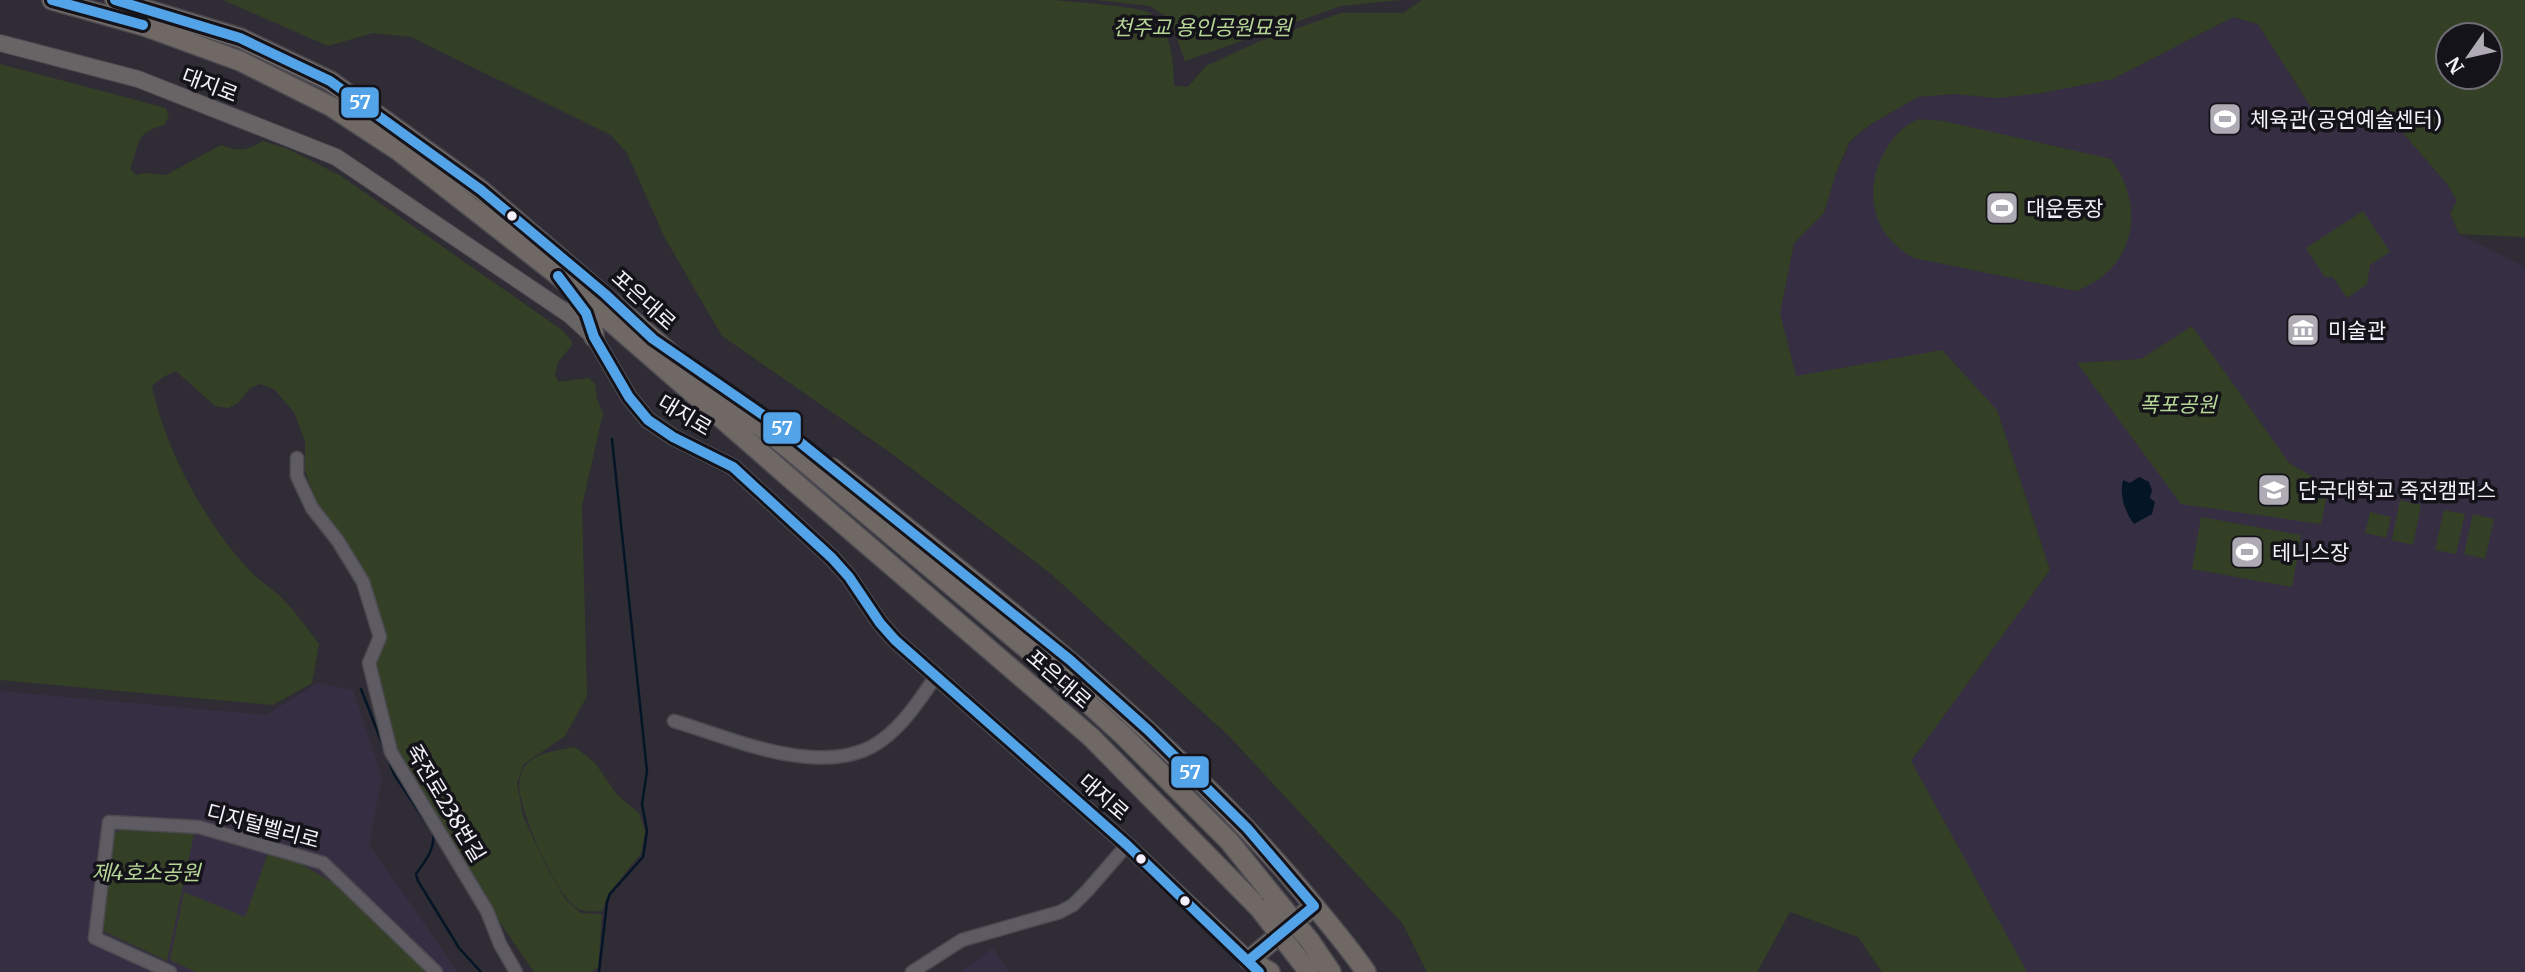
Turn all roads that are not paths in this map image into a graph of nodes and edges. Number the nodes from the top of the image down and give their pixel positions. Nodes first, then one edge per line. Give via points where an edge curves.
1 (52, 0) edge
2 (115, 0) edge
3 (0, 43) edge
4 (555, 272) junction
5 (594, 337) junction
6 (653, 339) junction
7 (297, 458) dead end
8 (936, 676) junction
9 (674, 721) dead end
10 (1127, 845) junction
11 (1265, 900) junction
12 (1314, 906) junction
13 (1302, 948) junction
14 (1254, 966) edge
15 (170, 972) edge
16 (436, 972) edge
17 (516, 972) edge
18 (912, 972) edge
19 (1270, 972) edge
20 (1308, 972) edge
21 (1331, 972) edge
22 (1366, 972) edge

1 - 4 highway, 포은대로 via 144,26 240,61 332,107 399,151
2 - 6 highway, 포은대로 via 240,38 330,81 481,190
3 - 5 main road, 대지로 via 138,79 336,157 570,314
4 - 5 highway via 589,317
4 - 11 highway, 포은대로 via 1091,737
5 - 8 main road, 대지로 via 648,420 733,467 832,558 880,623
6 - 11 highway, 포은대로 via 1045,663 1229,841
6 - 12 highway via 786,431 1070,660 1247,828
7 - 17 street, 죽전로238번길 via 298,476 312,508 363,582 380,636 369,663 391,752 487,911
8 - 9 street via 914,709 893,729 873,746 850,755 819,758 789,754
8 - 10 main road, 대지로
10 - 14 main road, 대지로
10 - 18 street via 1073,905 962,940
11 - 13 highway, bridge
12 - 14 highway
12 - 22 highway
13 - 20 highway
13 - 21 highway
14 - 19 highway
15 - 16 street, 디지털벨리로 via 94,938 109,822 199,827 323,863

